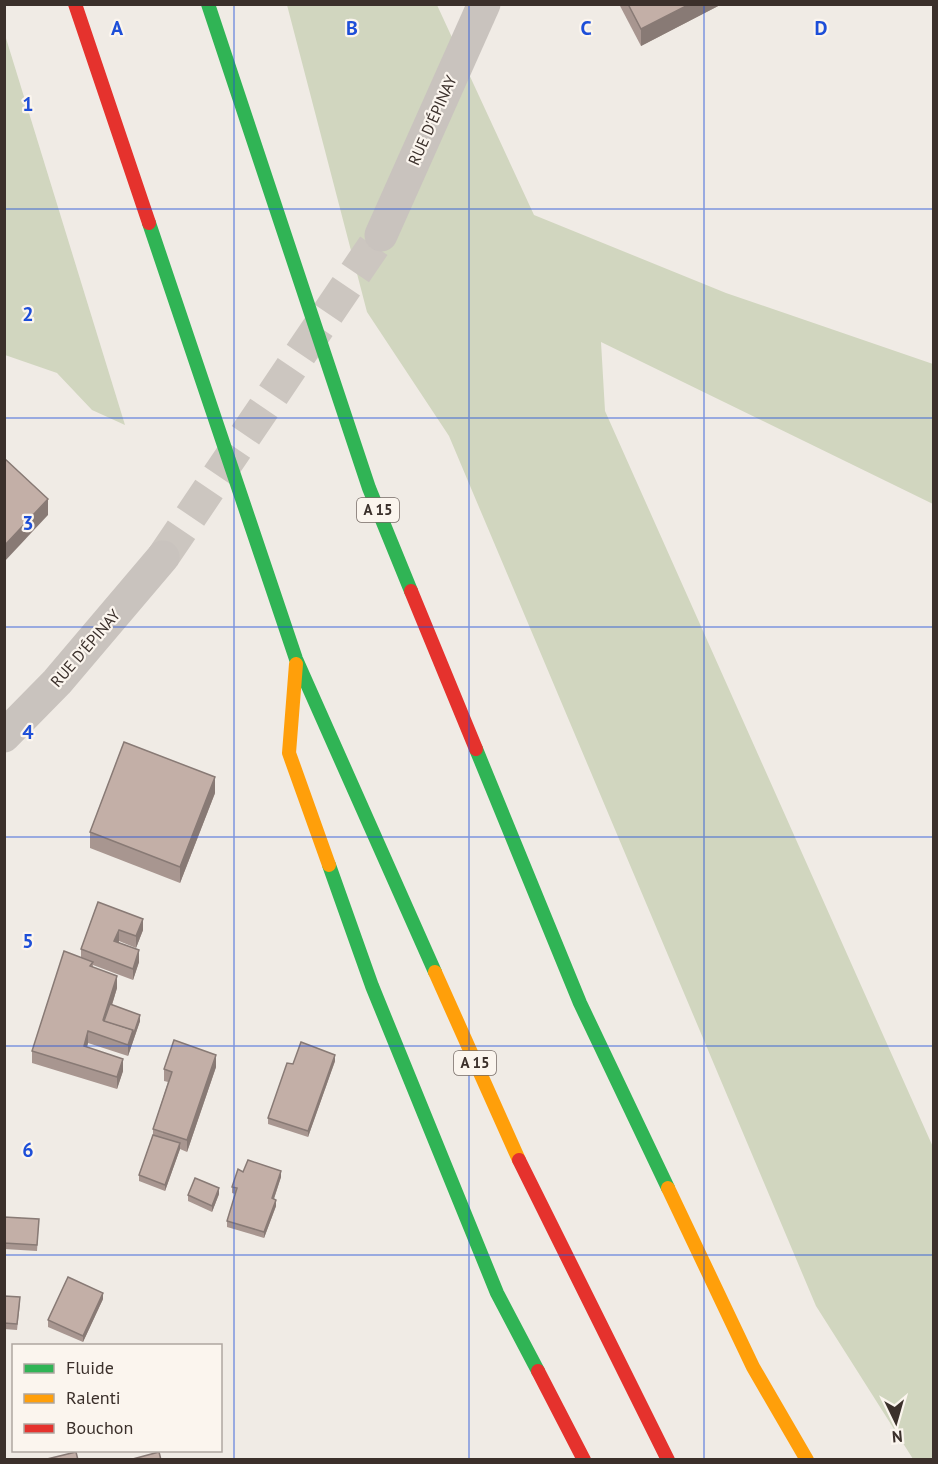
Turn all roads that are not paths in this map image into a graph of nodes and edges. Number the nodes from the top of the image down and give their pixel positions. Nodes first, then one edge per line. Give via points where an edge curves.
1 (75, 4) edge
2 (208, 4) edge
3 (484, 4) edge
4 (381, 235) tunnel mouth
5 (163, 557) tunnel mouth
6 (296, 659) junction
7 (4, 736) edge
8 (567, 1428) junction
9 (566, 1449) dead end
10 (584, 1460) edge
11 (668, 1460) edge
12 (807, 1460) edge

1 - 6 highway, A 15
2 - 12 highway, A 15 via 369,488 580,1003 753,1367
3 - 4 street, RUE D'ÉPINAY
5 - 7 street, RUE D'ÉPINAY via 57,682
6 - 8 highway via 289,753 372,986 497,1293
6 - 11 highway, A 15 via 511,1143
8 - 9 highway
8 - 10 highway

